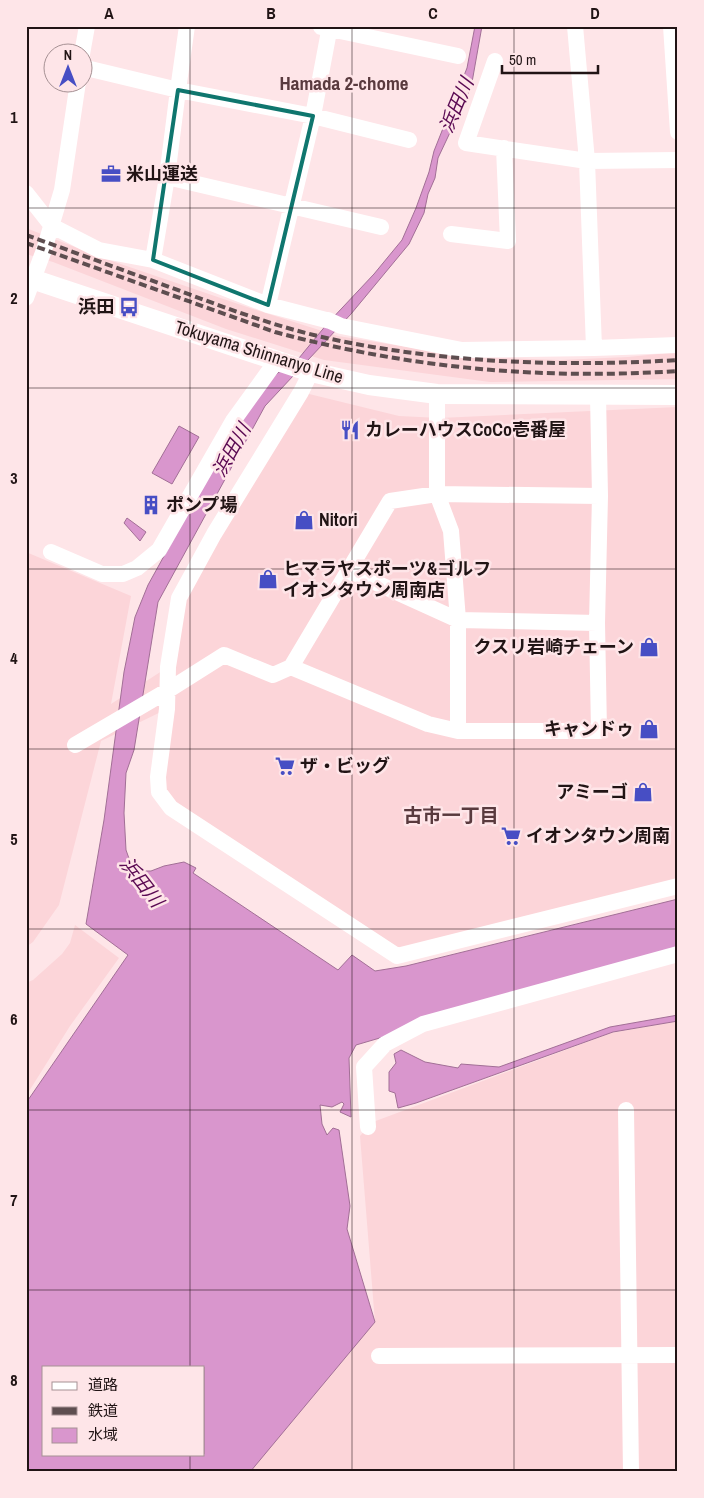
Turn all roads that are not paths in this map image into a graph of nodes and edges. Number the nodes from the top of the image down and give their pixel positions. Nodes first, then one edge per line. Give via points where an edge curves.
1 (87, 26) edge
2 (187, 26) edge
3 (575, 26) edge
4 (671, 26) edge
5 (326, 27) edge
6 (84, 42) edge
7 (458, 56) dead end
8 (495, 61) dead end
9 (92, 69) edge
10 (676, 79) edge
11 (178, 90) junction
12 (77, 92) edge
13 (313, 116) junction
14 (678, 132) edge
15 (409, 140) dead end
16 (504, 148) junction
17 (678, 160) edge
18 (587, 161) junction
19 (167, 177) junction
20 (26, 193) edge
21 (292, 207) junction
22 (52, 226) junction
23 (381, 227) dead end
24 (451, 234) dead end
25 (153, 260) junction
26 (29, 285) edge
27 (268, 304) junction
28 (678, 344) edge
29 (594, 348) junction
30 (294, 366) junction
31 (437, 394) junction
32 (678, 395) edge
33 (598, 396) junction
34 (437, 494) junction
35 (600, 496) junction
36 (51, 552) dead end
37 (350, 570) junction
38 (458, 620) junction
39 (597, 623) junction
40 (291, 667) junction
41 (167, 692) junction
42 (458, 731) junction
43 (75, 745) dead end
44 (678, 886) edge
45 (678, 954) edge
46 (626, 1110) dead end
47 (368, 1127) dead end
48 (379, 1356) dead end
49 (629, 1356) junction
50 (678, 1356) edge
51 (631, 1472) edge

1 - 6 street
2 - 11 street
3 - 18 street
4 - 10 street
5 - 7 street
5 - 13 street
8 - 16 street via 466,143
9 - 11 street
10 - 14 street
11 - 13 street
11 - 19 street
12 - 22 street via 62,190
13 - 15 street
13 - 21 street
16 - 18 street
16 - 24 street via 508,241
17 - 18 street
18 - 29 street
19 - 21 street
19 - 25 street
20 - 22 street
21 - 23 street
21 - 27 street
22 - 25 street via 100,250
22 - 26 street
25 - 27 street
26 - 30 main road, Tokuyama Shinnanyo Line
27 - 29 street via 333,322 462,350
28 - 29 street
30 - 31 main road, Tokuyama Shinnanyo Line via 369,385
30 - 36 street via 232,421 159,550 137,568 123,574 102,574
30 - 41 street via 301,392 179,598
31 - 33 main road, Tokuyama Shinnanyo Line
31 - 34 street
32 - 33 main road, Tokuyama Shinnanyo Line
33 - 35 street
34 - 35 street
34 - 37 street via 390,501
34 - 38 street via 451,530
35 - 39 street
37 - 38 street
37 - 40 street
38 - 39 street
38 - 42 street
39 - 42 street via 599,731
40 - 41 street via 273,675 224,655
40 - 42 street via 428,724
41 - 43 street
41 - 44 street via 158,777 159,792 171,808 397,956
45 - 47 street via 423,1024 385,1044 364,1067
46 - 49 street
48 - 49 street
49 - 50 street
49 - 51 street

